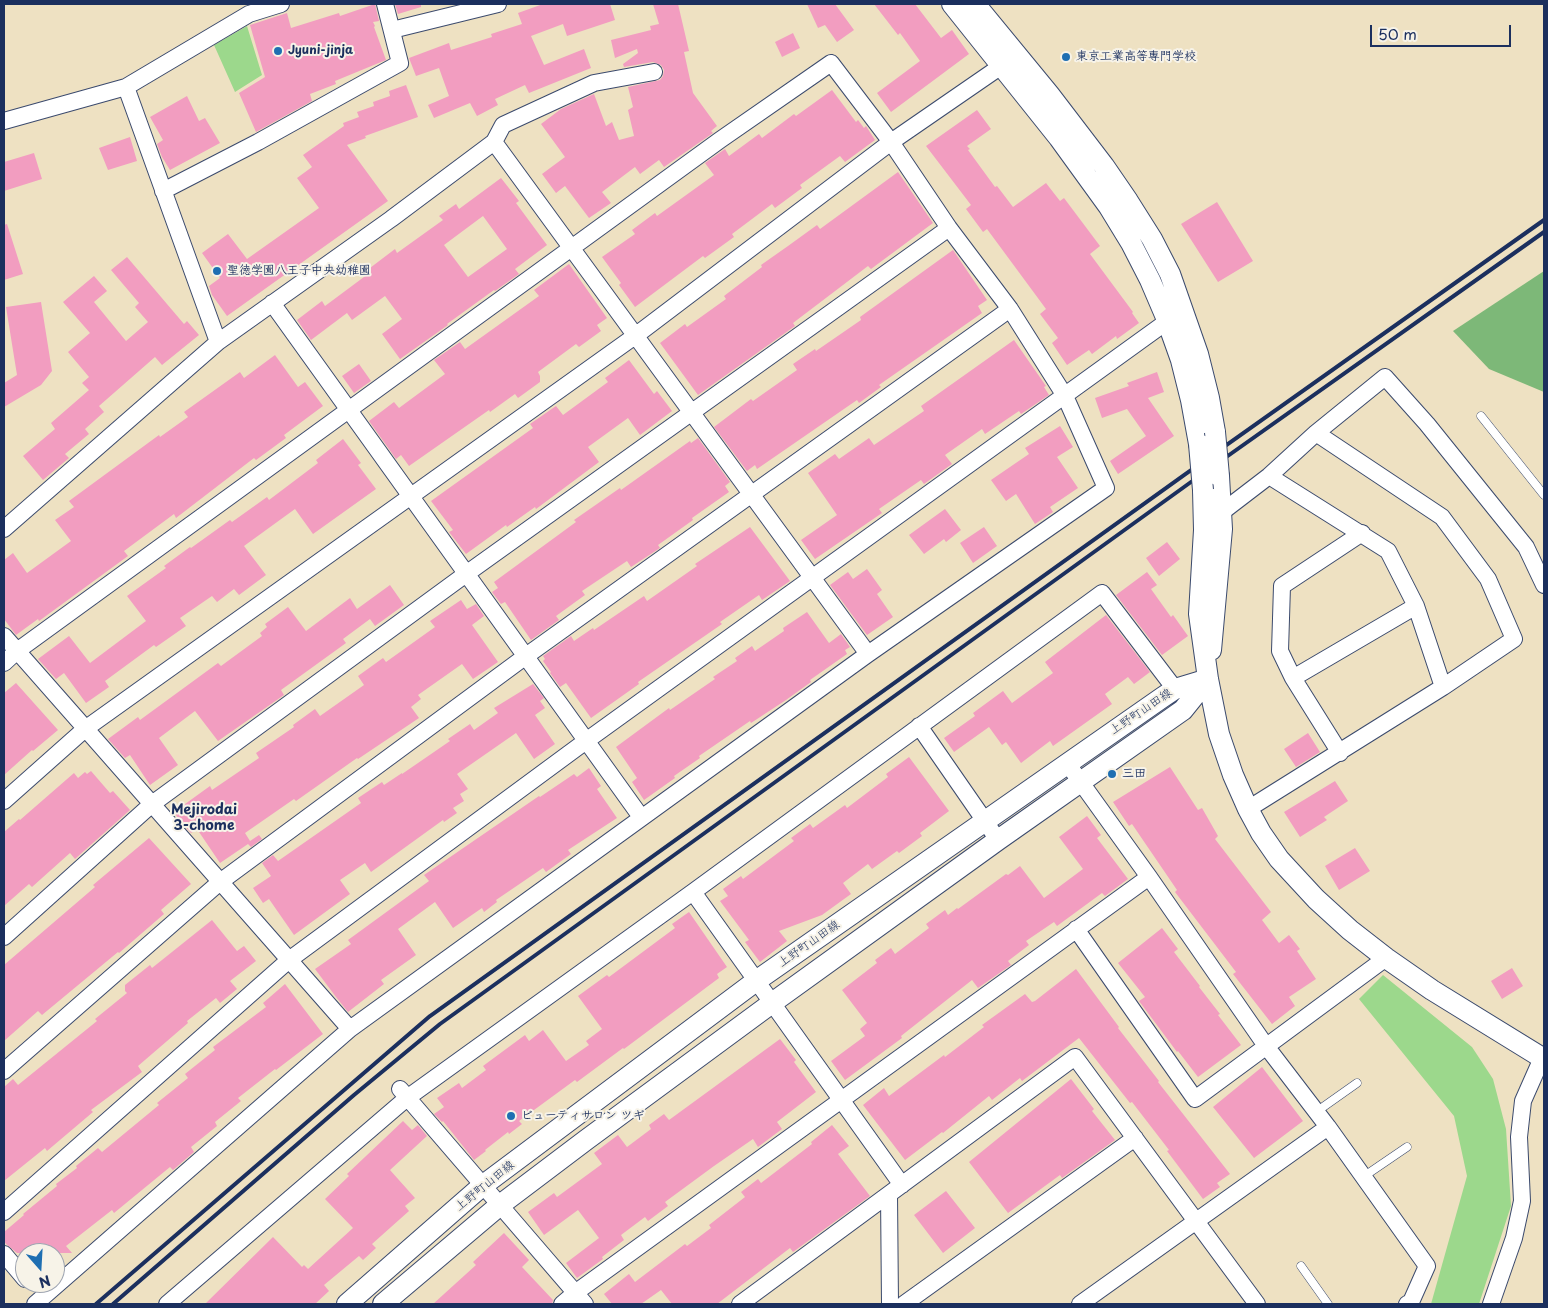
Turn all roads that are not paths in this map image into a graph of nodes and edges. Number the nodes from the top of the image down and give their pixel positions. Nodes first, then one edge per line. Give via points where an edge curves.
1 (281, 4) edge
2 (385, 4) edge
3 (498, 4) edge
4 (952, 4) edge
5 (975, 4) edge
6 (247, 9) edge
7 (392, 30) junction
8 (1009, 60) junction
9 (654, 72) dead end
10 (126, 87) junction
11 (4, 121) edge
12 (494, 142) junction
13 (891, 142) junction
14 (163, 191) junction
15 (949, 228) junction
16 (571, 248) junction
17 (272, 303) junction
18 (1010, 309) junction
19 (1175, 316) junction
20 (635, 336) junction
21 (218, 342) junction
22 (1065, 396) junction
23 (349, 410) junction
24 (692, 413) junction
25 (1481, 416) dead end
26 (1316, 433) junction
27 (1207, 438) junction
28 (1269, 476) junction
29 (751, 494) junction
30 (1544, 495) edge
31 (411, 496) junction
32 (1213, 513) junction
33 (4, 529) edge
34 (1362, 533) junction
35 (466, 574) junction
36 (812, 578) junction
37 (1544, 585) edge
38 (1416, 606) junction
39 (4, 636) edge
40 (17, 651) junction
41 (868, 654) junction
42 (526, 656) junction
43 (4, 663) edge
44 (1293, 678) junction
45 (1208, 679) junction
46 (1443, 688) junction
47 (1175, 689) junction
48 (919, 726) junction
49 (85, 729) junction
50 (586, 740) junction
51 (1340, 753) junction
52 (1067, 763) junction
53 (1081, 782) junction
54 (4, 802) edge
55 (152, 804) junction
56 (1248, 810) junction
57 (641, 818) junction
58 (985, 821) junction
59 (998, 840) junction
60 (1148, 877) junction
61 (220, 882) junction
62 (693, 892) junction
63 (871, 900) junction
64 (886, 921) junction
65 (1076, 929) junction
66 (4, 937) edge
67 (1386, 958) junction
68 (290, 960) junction
69 (756, 981) junction
70 (772, 1003) junction
71 (350, 1029) junction
72 (1266, 1046) junction
73 (659, 1054) junction
74 (1543, 1058) edge
75 (4, 1071) edge
76 (676, 1074) junction
77 (1357, 1084) dead end
78 (403, 1094) junction
79 (842, 1101) junction
80 (1316, 1112) junction
81 (571, 1119) junction
82 (1328, 1127) junction
83 (1135, 1138) junction
84 (586, 1140) junction
85 (1407, 1147) dead end
86 (1363, 1177) junction
87 (482, 1186) junction
88 (896, 1190) junction
89 (500, 1206) junction
90 (4, 1212) edge
91 (1196, 1220) junction
92 (4, 1254) edge
93 (1301, 1266) dead end
94 (15, 1267) edge
95 (373, 1281) junction
96 (580, 1299) edge
97 (39, 1301) edge
98 (386, 1302) edge
99 (1255, 1303) edge
100 (167, 1304) edge
101 (347, 1304) edge
102 (562, 1304) edge
103 (740, 1304) edge
104 (890, 1304) edge
105 (904, 1304) edge
106 (1080, 1304) edge
107 (1328, 1304) edge
108 (1407, 1304) edge
109 (1491, 1304) edge

1 - 6 street
2 - 7 street
3 - 7 street
4 - 8 street
5 - 8 street
6 - 10 street
7 - 14 street via 400,63
8 - 13 street
8 - 19 street via 1079,134 1128,201 1170,274
9 - 12 street via 594,83 503,125
10 - 11 street
10 - 14 street
12 - 16 street
12 - 17 street
13 - 15 street
13 - 16 street via 831,63
13 - 20 street
14 - 21 street
15 - 18 street
15 - 24 street
16 - 20 street
16 - 23 street
17 - 21 street
17 - 23 street
18 - 22 street
18 - 29 street
19 - 22 street
19 - 27 street via 1198,354 1209,398
20 - 24 street
20 - 31 street
21 - 33 street
22 - 36 street
22 - 41 street via 1106,488
23 - 31 street
23 - 40 street
24 - 29 street
24 - 35 street
25 - 30 lane
26 - 28 street
26 - 37 street via 1385,377 1428,424 1526,547
26 - 46 street via 1442,517 1488,579 1514,639
27 - 32 street, bridge via 1203,490
27 - 32 street, bridge via 1219,476
28 - 32 street
28 - 34 street
29 - 36 street
29 - 42 street
31 - 35 street
31 - 49 street
32 - 45 street via 1215,614
34 - 38 street via 1388,550
34 - 44 street via 1282,586 1280,652
35 - 42 street
35 - 55 street
36 - 41 street
36 - 50 street
38 - 44 street
38 - 46 street
39 - 40 street
40 - 43 street
40 - 49 street
41 - 57 street
42 - 50 street
42 - 61 street
44 - 51 street
45 - 47 street, 上野町山田線
45 - 53 street, 上野町山田線 via 1183,710
45 - 56 street via 1220,734
46 - 51 street
47 - 48 street via 1102,593
47 - 52 street, 上野町山田線
48 - 58 street
48 - 62 street
49 - 54 street
49 - 55 street
50 - 57 street
50 - 68 street
51 - 56 street
52 - 53 street
52 - 58 street, 上野町山田線
53 - 59 street, 上野町山田線
53 - 60 street
55 - 61 street
55 - 66 street
56 - 67 street via 1279,859 1316,899
57 - 71 street
58 - 59 street
58 - 63 street, 上野町山田線
59 - 64 street, 上野町山田線
60 - 65 street
60 - 72 street
61 - 68 street
61 - 75 street
62 - 69 street
62 - 78 street
63 - 64 street
63 - 69 street, 上野町山田線
64 - 70 street, 上野町山田線
65 - 72 street via 1194,1099
65 - 79 street
67 - 72 street
67 - 74 street
68 - 71 street
68 - 90 street
69 - 70 street
69 - 73 street, 上野町山田線
70 - 76 street, 上野町山田線
70 - 79 street
71 - 97 street
72 - 80 street
73 - 76 street
73 - 81 street, 上野町山田線
74 - 109 street via 1523,1100 1519,1137 1522,1201 1514,1238
76 - 84 street, 上野町山田線
77 - 80 lane
78 - 87 street
78 - 100 street
79 - 88 street
79 - 96 street
80 - 82 street
81 - 84 street
81 - 87 street, 上野町山田線
82 - 86 street
82 - 91 street
83 - 88 street via 1076,1057
83 - 91 street
83 - 105 street
84 - 89 street, 上野町山田線
85 - 86 lane
86 - 108 street via 1427,1266 1411,1302
87 - 89 street
87 - 95 street, 上野町山田線
88 - 103 street
88 - 104 street
89 - 96 street
89 - 98 street, 上野町山田線
91 - 99 street
91 - 106 street
92 - 94 street
93 - 107 lane
95 - 98 street
95 - 101 street, 上野町山田線
96 - 102 street

